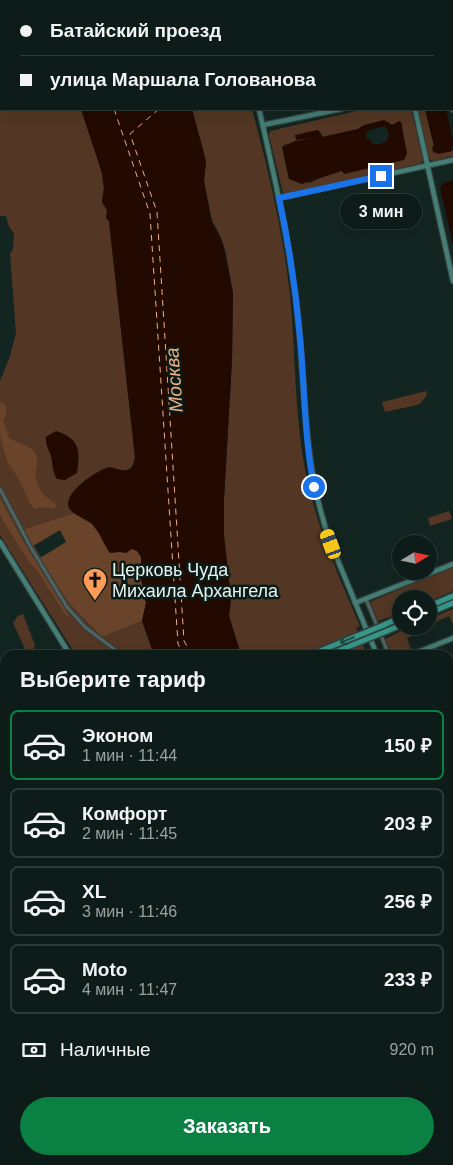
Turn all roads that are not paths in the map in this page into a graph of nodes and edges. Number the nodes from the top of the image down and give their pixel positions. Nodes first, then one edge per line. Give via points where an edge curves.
1 (258, 110) edge
2 (336, 110) edge
3 (414, 110) edge
4 (263, 126) junction
5 (453, 160) edge
6 (427, 165) junction
7 (279, 198) junction
8 (453, 281) edge
9 (0, 489) edge
10 (0, 542) edge
11 (453, 564) edge
12 (453, 596) edge
13 (366, 599) junction
14 (437, 603) edge
15 (453, 603) edge
16 (355, 604) junction
17 (437, 610) edge
18 (392, 621) edge
19 (392, 629) edge
20 (453, 638) edge
21 (67, 650) edge
22 (115, 650) edge
23 (322, 650) edge
24 (340, 650) edge
25 (375, 650) edge
26 (387, 650) edge
27 (423, 650) edge

1 - 4 main road
2 - 4 main road
3 - 6 main road
4 - 7 main road
5 - 6 main road
6 - 7 main road
6 - 8 main road
7 - 16 main road via 294,286 312,477 324,526
9 - 22 street via 67,607 85,627
10 - 21 main road
11 - 13 main road
12 - 14 main road
13 - 16 main road
13 - 26 street
15 - 17 main road
16 - 25 main road
18 -> 23 main road, bridge
19 - 24 main road, bridge
20 - 27 main road

